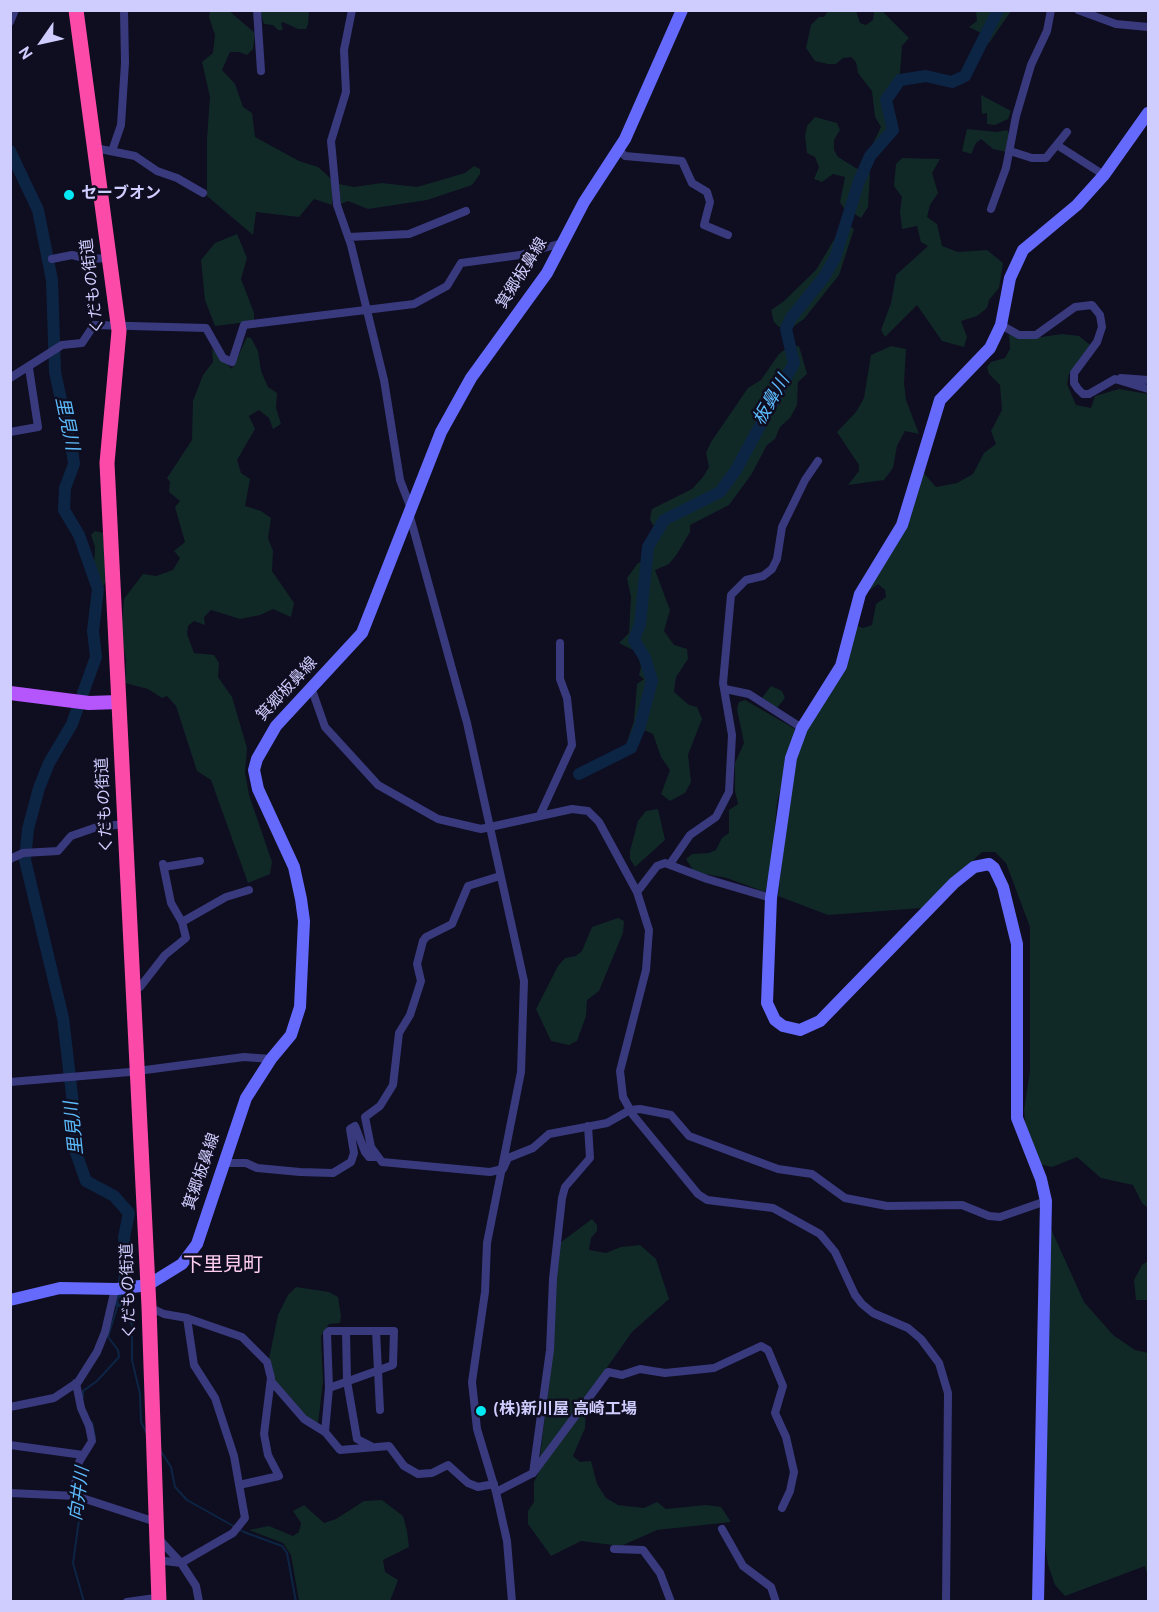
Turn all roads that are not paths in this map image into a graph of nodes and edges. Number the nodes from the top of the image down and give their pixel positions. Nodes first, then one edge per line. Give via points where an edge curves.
1 (15, 10) edge
2 (76, 10) edge
3 (124, 10) edge
4 (257, 10) edge
5 (352, 10) edge
6 (682, 10) edge
7 (1051, 10) edge
8 (1078, 10) edge
9 (10, 22) edge
10 (1149, 27) edge
11 (261, 71) dead end
12 (1149, 113) edge
13 (1067, 132) dead end
14 (1057, 145) junction
15 (95, 148) junction
16 (619, 150) junction
17 (112, 151) junction
18 (1010, 151) junction
19 (1104, 175) junction
20 (203, 193) dead end
21 (991, 209) dead end
22 (466, 211) dead end
23 (728, 235) dead end
24 (349, 237) junction
25 (562, 243) junction
26 (109, 258) junction
27 (52, 259) dead end
28 (366, 311) junction
29 (118, 325) junction
30 (1001, 325) junction
31 (29, 368) junction
32 (10, 378) edge
33 (1115, 380) junction
34 (1149, 380) edge
35 (1149, 389) edge
36 (10, 432) edge
37 (818, 461) dead end
38 (409, 508) junction
39 (561, 643) dead end
40 (725, 689) junction
41 (312, 690) junction
42 (10, 693) edge
43 (119, 702) junction
44 (802, 728) junction
45 (540, 816) junction
46 (125, 824) junction
47 (490, 826) junction
48 (10, 858) edge
49 (200, 861) dead end
50 (670, 864) junction
51 (500, 876) junction
52 (249, 890) dead end
53 (637, 892) junction
54 (771, 898) junction
55 (182, 922) junction
56 (133, 991) junction
57 (271, 1059) junction
58 (138, 1071) junction
59 (10, 1082) edge
60 (630, 1110) junction
61 (588, 1126) junction
62 (377, 1157) junction
63 (223, 1163) junction
64 (502, 1168) junction
65 (1046, 1201) junction
66 (148, 1285) junction
67 (119, 1288) junction
68 (10, 1300) edge
69 (149, 1307) junction
70 (187, 1318) junction
71 (346, 1331) junction
72 (376, 1331) junction
73 (378, 1371) junction
74 (271, 1381) junction
75 (347, 1381) junction
76 (76, 1383) junction
77 (329, 1388) junction
78 (10, 1407) edge
79 (380, 1410) dead end
80 (325, 1432) junction
81 (372, 1446) junction
82 (12, 1448) edge
83 (83, 1455) junction
84 (533, 1473) junction
85 (239, 1485) junction
86 (495, 1488) junction
87 (10, 1493) edge
88 (74, 1496) junction
89 (782, 1508) dead end
90 (157, 1529) junction
91 (722, 1529) dead end
92 (614, 1549) dead end
93 (157, 1560) junction
94 (181, 1563) junction
95 (159, 1601) edge
96 (127, 1602) edge
97 (199, 1602) edge
98 (512, 1602) edge
99 (671, 1602) edge
100 (776, 1602) edge
101 (946, 1602) edge
102 (1038, 1602) edge

1 - 9 street
2 - 15 highway, くだもの街道
3 - 17 street via 122,125
4 - 11 street
5 - 24 street via 344,50 346,92 332,141 337,205
6 - 16 street, 箕郷板鼻線
7 - 18 street via 1016,116
8 - 10 street via 1116,24
12 - 19 street
13 - 14 street
14 - 18 street via 1041,159
14 - 19 street
15 - 17 street
15 - 26 highway, くだもの街道
16 - 23 street via 625,156 682,161 692,183 707,192 710,202 704,225
16 - 25 street, 箕郷板鼻線
17 - 20 street via 135,156
18 - 21 street
19 - 30 street via 1077,205 1023,250 1010,278
22 - 24 street via 409,234
24 - 28 street
25 - 28 street via 520,255 461,263 447,286 414,304
25 - 38 street, 箕郷板鼻線 via 531,297 471,378
26 - 27 street via 72,255
26 - 29 highway, くだもの街道
28 - 29 street via 244,326 232,362 223,358 206,328
28 - 38 street
29 - 31 street via 94,325 82,343 59,347
29 - 43 highway, くだもの街道 via 107,463
30 - 33 street via 1019,335 1036,335 1075,307 1092,305 1100,315 1102,327 1097,342 1074,373 1074,383 1083,394 1089,394
30 - 44 street via 990,348 940,400 902,525 860,594 841,666
31 - 32 street
31 - 36 street via 38,427
33 - 34 street
33 - 35 street
37 - 40 street via 782,527 775,565 763,576 746,580 731,594
38 - 41 street, 箕郷板鼻線 via 362,633
38 - 47 street via 467,723
39 - 45 street via 560,679 567,698 572,745
40 - 44 street via 749,694
40 - 50 street via 732,743 728,796 716,817 690,836
41 - 47 street via 325,727 382,789 449,823 482,829
41 - 57 street, 箕郷板鼻線 via 268,737 254,770 262,802 294,867 304,921 297,1022
42 - 43 main road via 89,703
43 - 46 highway, くだもの街道
44 - 54 street via 791,758
45 - 47 street
45 - 53 street via 572,809 595,816
46 - 48 street via 96,827 71,836 58,851 23,853
46 - 56 highway, くだもの街道
47 - 51 street
49 - 55 street via 163,866 171,903
50 - 53 street via 657,866
50 - 54 street
51 - 62 street via 468,886 452,924 423,941 417,964 421,981 410,1015 399,1033 393,1085 380,1106 365,1117
51 - 64 street via 524,981 521,1072
52 - 55 street via 225,897
53 - 60 street via 646,919 649,948 620,1071 622,1097
54 - 65 street via 767,1003 775,1020 800,1030 820,1021 967,872 981,864 994,868 1010,907 1017,944 1017,1118
55 - 56 street via 186,938
56 - 58 highway, くだもの街道
57 - 58 street via 244,1057
57 - 63 street, 箕郷板鼻線 via 246,1098
58 - 59 street
58 - 66 highway, くだもの街道
60 - 61 street via 615,1120
60 - 65 street via 671,1114 689,1136 778,1169 812,1174 845,1198 887,1206 962,1205 989,1216
60 - 101 street via 707,1200 773,1208 820,1234 835,1252 862,1304 908,1328 939,1363 948,1393
61 - 64 street via 549,1134 533,1148 508,1158
61 - 84 street via 590,1158 565,1187 562,1198 550,1350
62 - 63 street via 369,1157 365,1152 355,1126 350,1129 354,1154 351,1162 333,1173
62 - 64 street via 387,1164 489,1172
63 - 66 street, 箕郷板鼻線 via 196,1244 182,1264
64 - 86 street via 487,1243 485,1292 472,1382 477,1429
65 - 102 street
66 - 67 street, 箕郷板鼻線
66 - 69 highway, くだもの街道
67 - 68 street, 箕郷板鼻線 via 60,1288
67 - 76 street via 97,1352
69 - 70 street
69 - 90 highway, くだもの街道
70 - 74 street via 242,1337 267,1362
70 - 85 street via 194,1365 215,1398
71 - 72 street
71 - 75 street
71 - 77 street via 327,1333
72 - 73 street
72 - 73 street via 393,1331 393,1365
73 - 75 street
73 - 79 street
74 - 80 street via 304,1419
74 - 85 street via 264,1434 268,1455 279,1476
75 - 77 street
75 - 81 street via 357,1439
76 - 78 street via 54,1398
76 - 83 street via 91,1433 90,1446
77 - 80 street
80 - 81 street via 340,1450
81 - 86 street via 391,1447 404,1466 418,1474 448,1466 468,1483
82 - 83 street
83 - 88 street
84 - 86 street
84 - 89 street via 608,1372 622,1375 640,1369 664,1373 714,1368 761,1346 768,1350 783,1386 775,1413 794,1472
85 - 94 street via 245,1513 242,1523 233,1533
86 - 98 street via 507,1541
87 - 88 street
88 - 90 street
90 - 93 highway, くだもの街道
90 - 94 street
91 - 100 street via 743,1566 771,1587
92 - 99 street via 643,1550 660,1573
93 - 94 street
93 - 95 highway, くだもの街道
94 - 97 street via 196,1586
95 - 96 street via 155,1598

